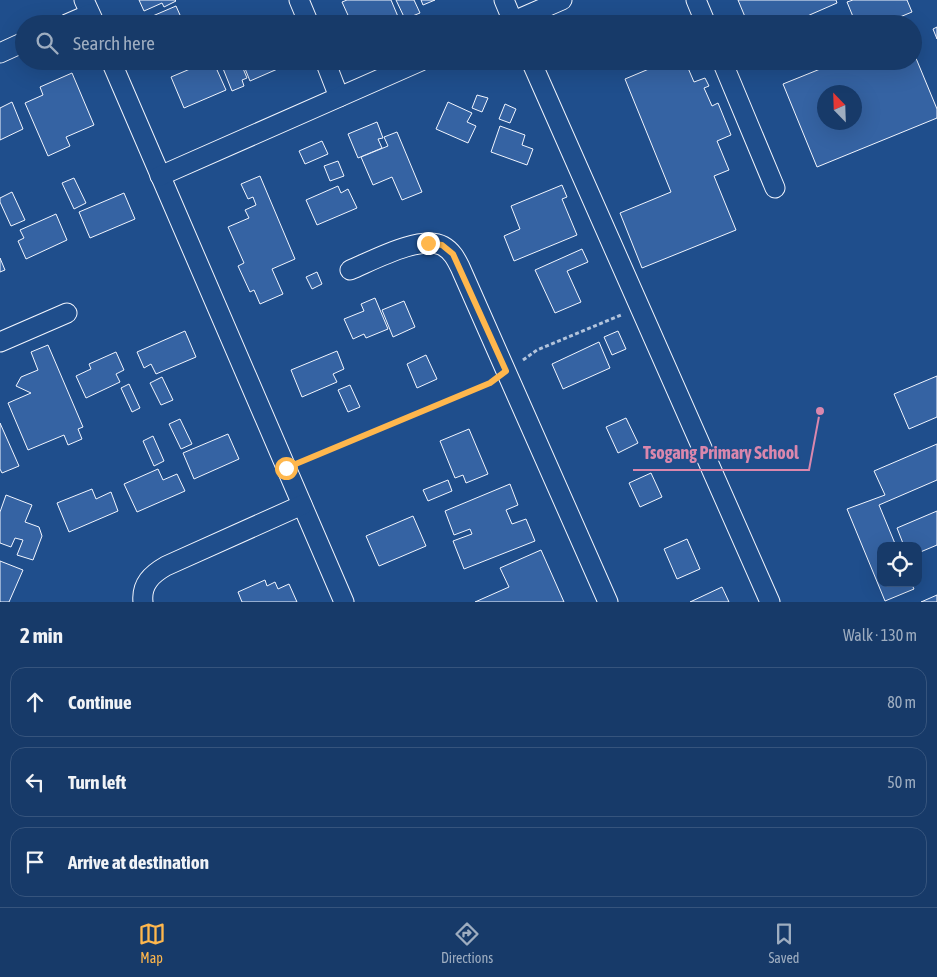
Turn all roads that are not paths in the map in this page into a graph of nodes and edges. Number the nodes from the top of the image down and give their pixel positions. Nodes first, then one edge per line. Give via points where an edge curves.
1 (299, 0) edge
2 (504, 0) edge
3 (562, 0) edge
4 (696, 0) edge
5 (305, 15) edge
6 (509, 15) edge
7 (529, 15) edge
8 (702, 15) edge
9 (15, 46) edge
10 (0, 53) edge
11 (115, 70) edge
12 (328, 70) edge
13 (400, 70) edge
14 (535, 70) edge
15 (726, 70) edge
16 (339, 97) junction
17 (160, 176) junction
18 (775, 188) dead end
19 (350, 270) dead end
20 (67, 313) dead end
21 (0, 342) edge
22 (302, 505) junction
23 (143, 602) edge
24 (344, 602) edge
25 (608, 602) edge
26 (770, 602) edge

1 - 5 street
2 - 6 street
3 - 7 street
4 - 8 street
9 - 10 street
11 - 17 street
12 - 16 street
13 - 16 street
14 - 26 street
15 - 18 street
16 - 17 street
17 - 22 street
19 - 25 street via 413,245 442,245 453,254
20 - 21 street
22 - 23 street via 166,566 153,574 145,585
22 - 24 street

